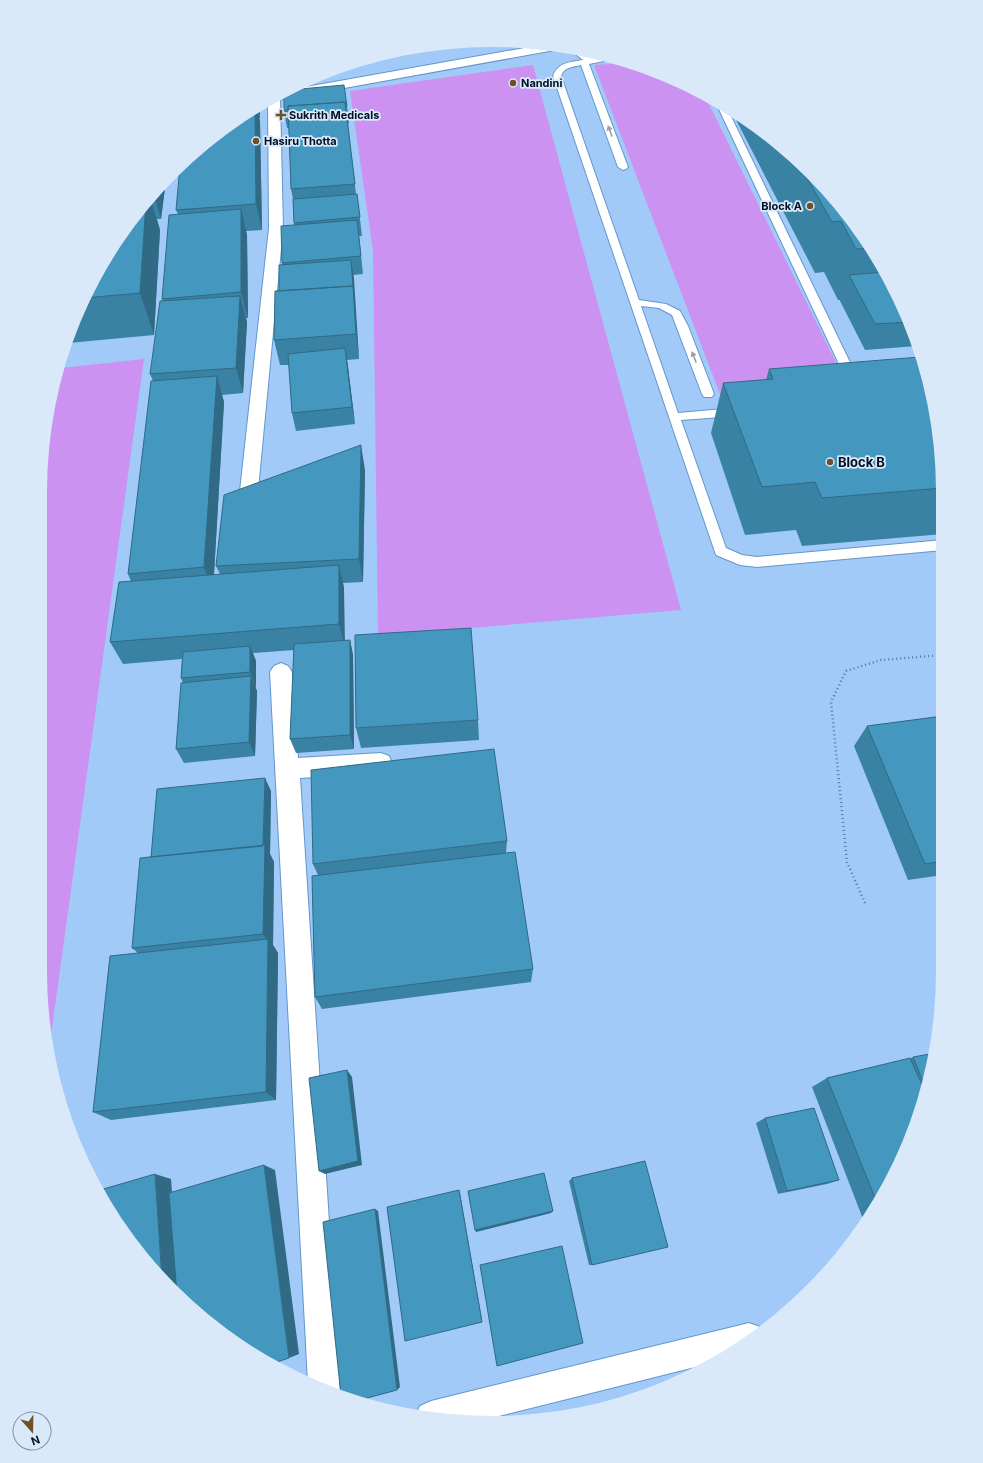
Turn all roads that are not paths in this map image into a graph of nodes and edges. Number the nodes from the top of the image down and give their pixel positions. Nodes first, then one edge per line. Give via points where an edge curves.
1 (536, 50) edge
2 (583, 57) edge
3 (597, 60) edge
4 (588, 61) junction
5 (295, 93) edge
6 (274, 104) edge
7 (726, 114) edge
8 (623, 167) dead end
9 (635, 303) junction
10 (708, 394) dead end
11 (859, 394) edge
12 (745, 411) edge
13 (674, 417) junction
14 (248, 500) edge
15 (936, 546) edge
16 (281, 672) dead end
17 (399, 762) edge
18 (288, 769) junction
19 (739, 1341) edge
20 (324, 1383) edge
21 (446, 1413) edge

1 - 5 street
2 - 4 lane
3 - 4 lane
8 -> 4 lane
4 - 9 lane via 567,65 558,70 557,76
6 - 14 street via 276,228
7 - 11 lane
10 -> 9 lane via 678,315 655,304
9 - 13 lane
12 - 13 lane
13 - 15 lane via 722,551 740,560 757,562
16 - 18 street
17 - 18 street
18 - 20 street
19 - 21 street

